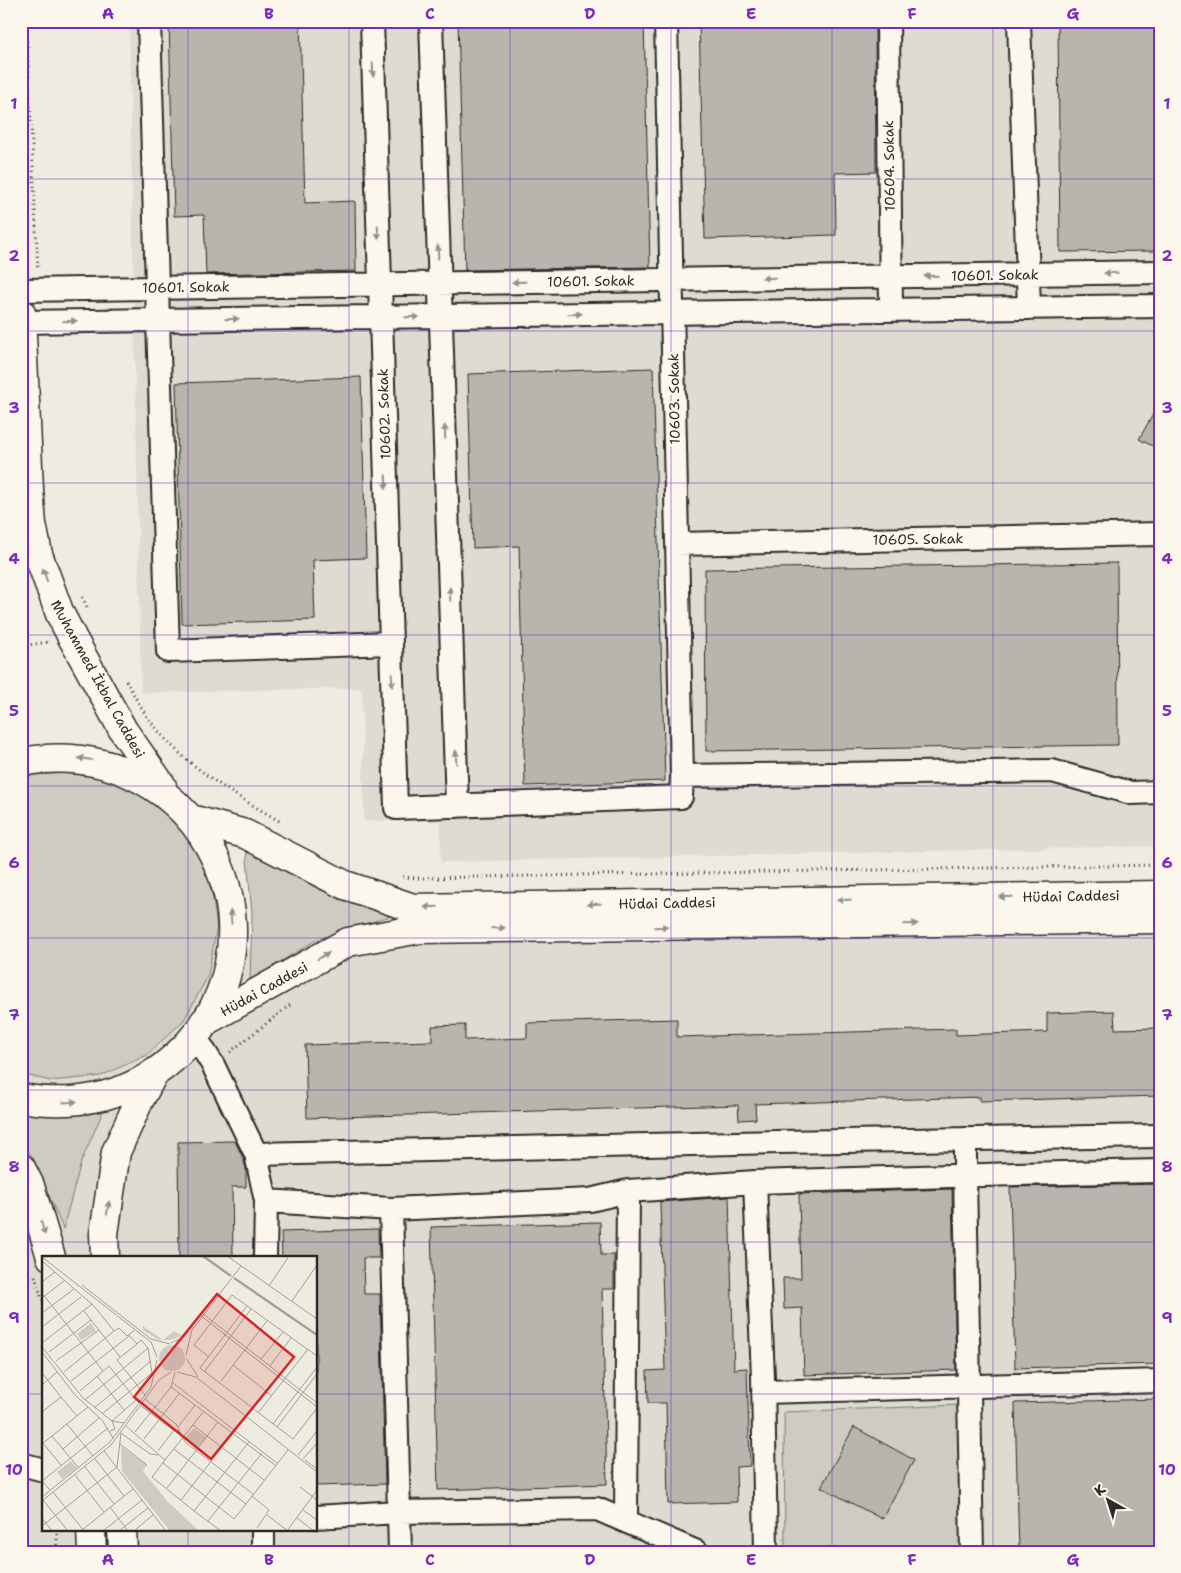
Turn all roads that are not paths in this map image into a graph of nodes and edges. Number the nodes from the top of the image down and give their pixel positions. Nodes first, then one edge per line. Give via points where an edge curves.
1 (149, 21) edge
2 (372, 21) edge
3 (430, 21) edge
4 (666, 21) edge
5 (888, 21) edge
6 (1019, 21) edge
7 (1160, 272) edge
8 (1028, 274) junction
9 (890, 276) junction
10 (671, 280) junction
11 (440, 283) junction
12 (380, 284) junction
13 (157, 288) junction
14 (21, 290) edge
15 (1160, 306) edge
16 (1029, 308) junction
17 (891, 310) junction
18 (21, 312) edge
19 (672, 313) junction
20 (440, 316) junction
21 (381, 317) junction
22 (158, 320) junction
23 (22, 322) edge
24 (1160, 534) edge
25 (677, 544) junction
26 (391, 643) junction
27 (21, 762) edge
28 (682, 776) junction
29 (1160, 792) edge
30 (172, 799) junction
31 (458, 806) junction
32 (191, 819) junction
33 (1160, 895) edge
34 (1160, 919) edge
35 (200, 1029) junction
36 (154, 1073) junction
37 (21, 1098) edge
38 (1160, 1136) edge
39 (965, 1139) junction
40 (256, 1154) junction
41 (21, 1168) edge
42 (1160, 1171) edge
43 (965, 1175) junction
44 (755, 1182) junction
45 (628, 1191) junction
46 (266, 1201) junction
47 (392, 1209) junction
48 (51, 1256) edge
49 (105, 1256) edge
50 (265, 1256) edge
51 (1160, 1381) edge
52 (969, 1386) junction
53 (763, 1392) junction
54 (21, 1464) edge
55 (42, 1469) edge
56 (398, 1512) junction
57 (318, 1517) edge
58 (626, 1521) junction
59 (91, 1530) edge
60 (122, 1530) edge
61 (263, 1530) edge
62 (686, 1550) edge
63 (92, 1552) edge
64 (123, 1552) edge
65 (263, 1552) edge
66 (400, 1552) edge
67 (766, 1552) edge
68 (972, 1552) edge

1 - 13 street
2 -> 12 street, 10602. Sokak
11 -> 3 street
4 - 10 street, 10603. Sokak
5 - 9 street, 10604. Sokak
6 - 8 street
7 -> 8 street, 10601. Sokak
8 -> 9 street, 10601. Sokak
8 - 16 street
9 -> 10 street, 10601. Sokak
9 - 17 street, 10604. Sokak
10 -> 11 street, 10601. Sokak
10 - 19 street, 10603. Sokak
11 - 12 street, 10601. Sokak
11 - 20 street
12 - 13 street, 10601. Sokak
12 - 21 street, 10602. Sokak
13 - 14 street, 10601. Sokak
13 - 22 street
15 - 16 street
16 - 17 street
17 - 19 street
18 - 23 street, Muhammed İkbal Caddesi
20 -> 19 street
19 - 25 street, 10603. Sokak
21 -> 20 street
31 -> 20 street
22 -> 21 street
21 -> 26 street, 10602. Sokak
23 -> 22 street
22 - 26 street via 168,651
30 -> 23 street, Muhammed İkbal Caddesi via 123,730 60,614 44,572 32,524
24 - 25 street, 10605. Sokak
25 - 28 street, 10603. Sokak
26 -> 31 street, 10602. Sokak via 396,808
30 -> 27 street via 141,778 98,761 70,757
28 - 29 street via 1052,772 1131,793
28 - 31 street, 10603. Sokak via 682,798
30 - 32 street
33 -> 32 street, Hüdai Caddesi via 413,908 345,885 244,834
35 -> 32 street via 220,990 228,965 232,940 231,913 218,863 207,840
35 -> 34 street, Hüdai Caddesi via 348,942 420,929
35 - 36 street via 178,1055
35 - 40 street via 212,1065
37 -> 36 street via 43,1102 101,1098 129,1088
49 -> 36 street via 104,1234 116,1152
38 - 39 street
39 - 40 street
39 - 43 street
40 - 46 street
41 -> 48 street via 30,1186
42 - 43 street
43 - 44 street
43 - 52 street
44 - 45 street
44 - 53 street
45 - 47 street via 590,1200
45 - 58 street
46 - 47 street
46 - 50 street
47 - 56 street
51 - 52 street
52 - 53 street
52 - 68 street
53 - 67 street
54 - 55 street
56 - 57 street
56 - 58 street via 597,1509
56 - 66 street
58 - 62 street
59 - 63 street
60 - 64 street
61 - 65 street

